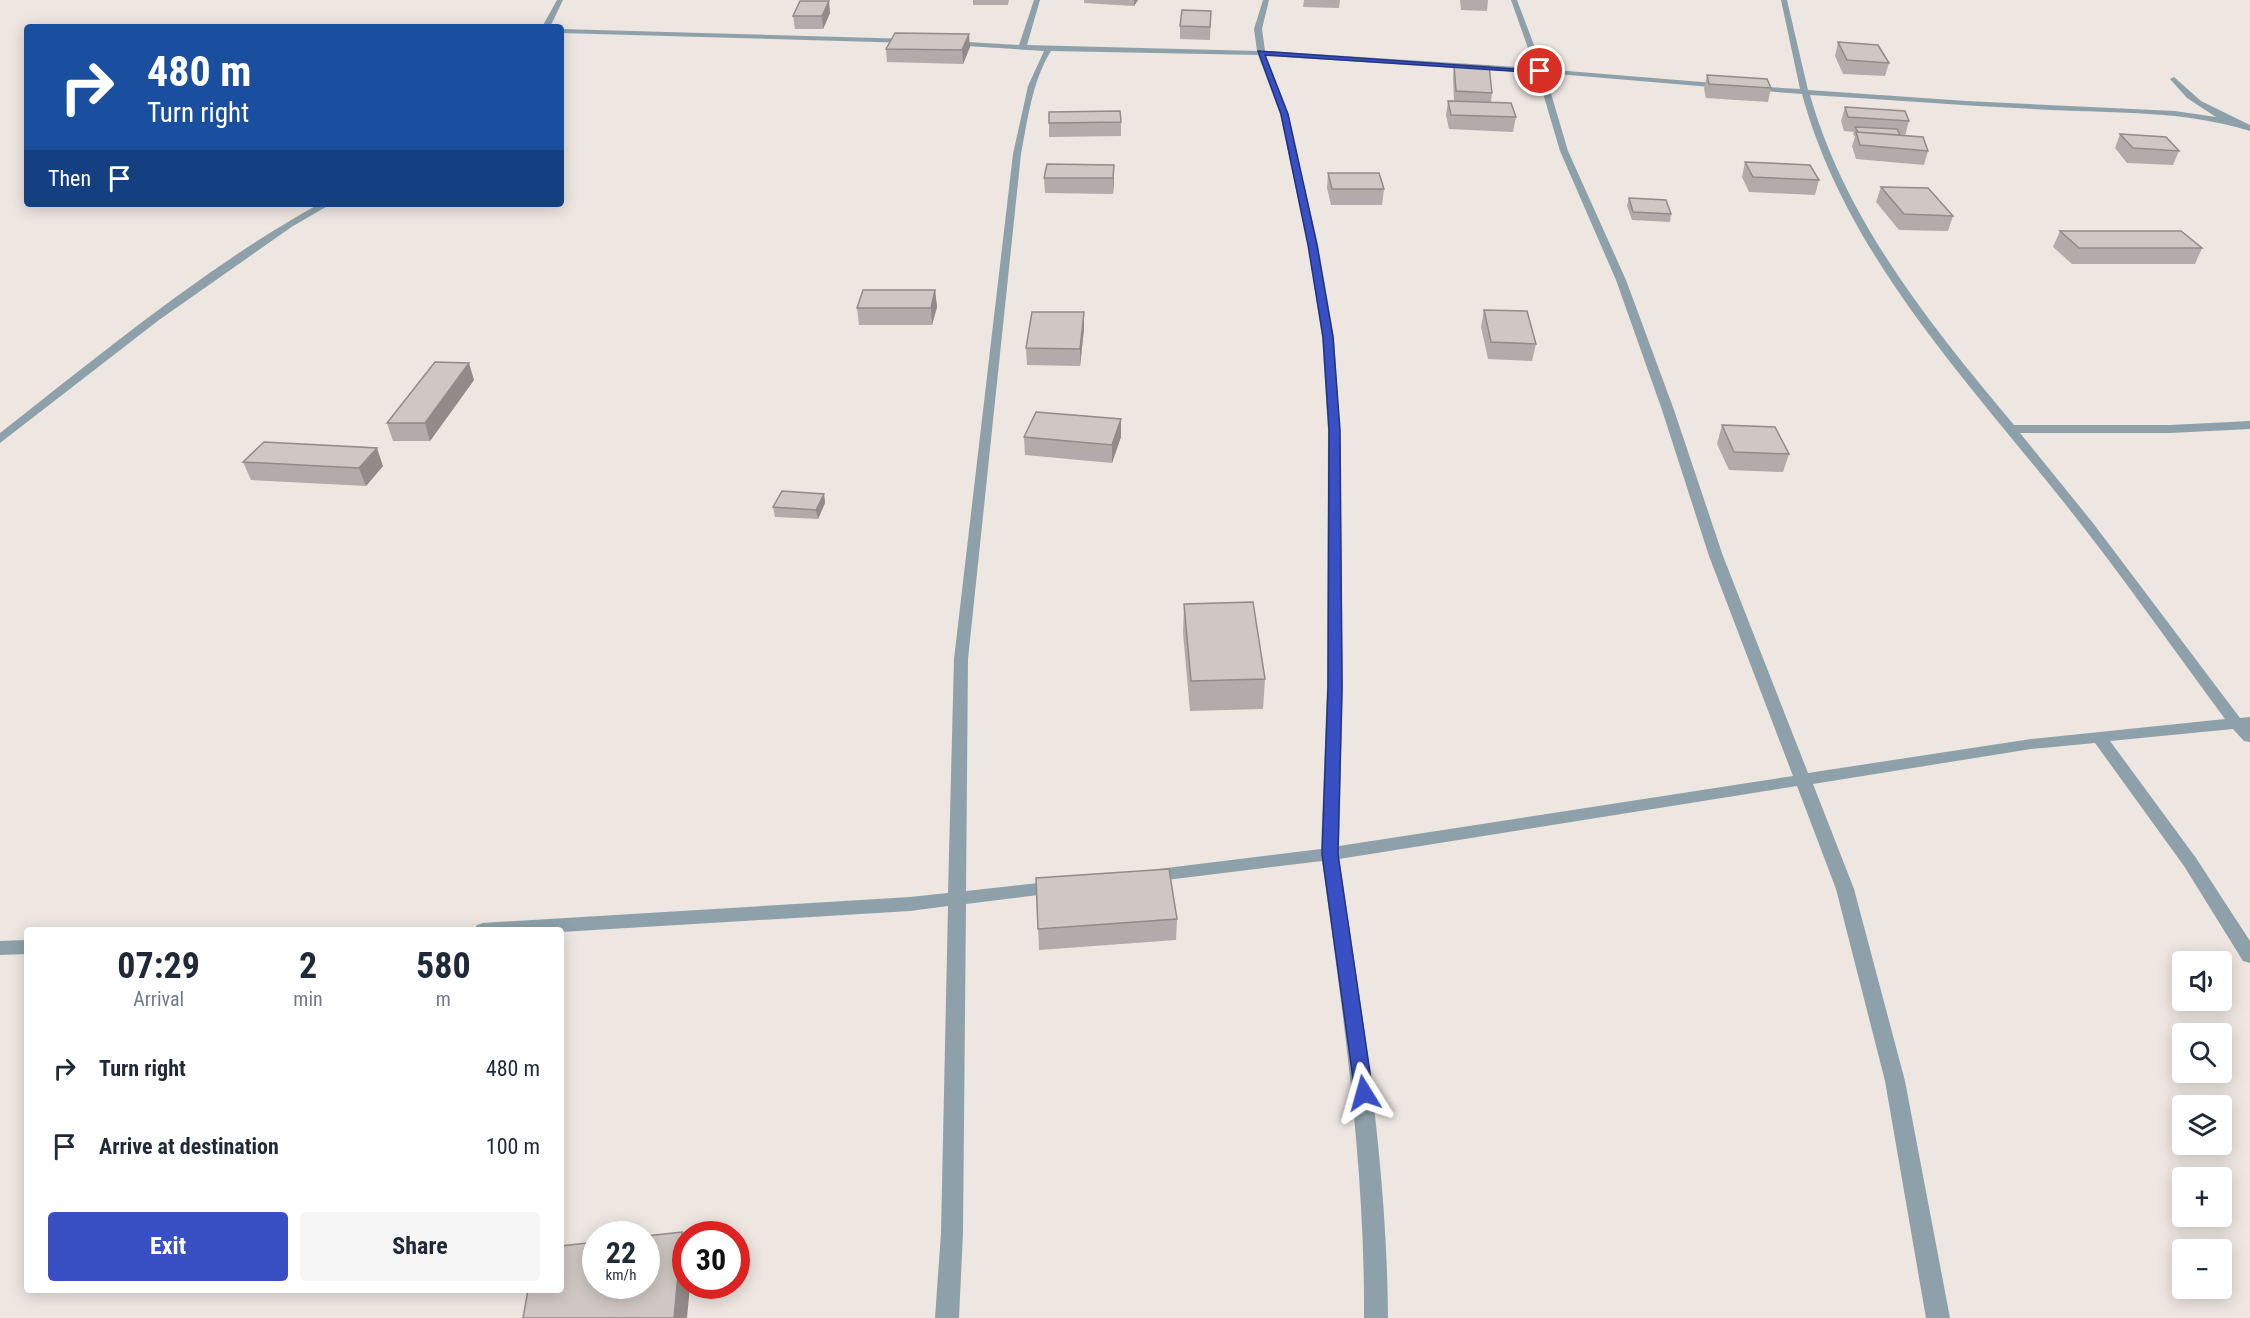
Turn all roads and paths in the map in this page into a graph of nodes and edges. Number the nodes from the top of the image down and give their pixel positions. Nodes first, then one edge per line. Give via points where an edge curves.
1 (560, 0) edge
2 (1037, 0) edge
3 (1266, 0) edge
4 (1514, 0) edge
5 (1784, 0) edge
6 (548, 24) edge
7 (564, 32) edge
8 (917, 41) edge
9 (939, 42) edge
10 (1022, 48) junction
11 (1049, 48) junction
12 (1261, 53) junction
13 (1540, 71) junction
14 (2174, 79) dead end
15 (1805, 93) junction
16 (2206, 109) junction
17 (2175, 113) junction
18 (2235, 122) junction
19 (2250, 128) edge
20 (321, 207) edge
21 (2250, 425) edge
22 (2009, 429) junction
23 (0, 439) edge
24 (2243, 722) edge
25 (2097, 736) junction
26 (2250, 737) edge
27 (1804, 782) junction
28 (1330, 854) junction
29 (1131, 878) edge
30 (1073, 885) edge
31 (956, 900) junction
32 (530, 927) edge
33 (24, 947) edge
34 (0, 948) edge
35 (2250, 956) edge
36 (947, 1318) edge
37 (1376, 1318) edge
38 (1938, 1318) edge

1 - 6 street
2 - 10 street
3 - 12 street via 1257,29
4 - 13 street
5 - 15 street
7 - 8 street
9 - 10 street
10 - 11 street
11 - 12 street
11 - 31 street via 1040,61 1027,101 1017,154 980,474 961,659
12 - 13 street
12 - 28 street via 1284,114 1313,245 1328,337 1334,430 1335,687
13 - 15 street
13 - 27 street via 1564,151 1621,280 1716,556
14 - 16 street via 2183,93
15 - 17 street
15 - 22 street via 1850,203 1882,258
16 - 17 street
16 - 18 street
17 - 18 street
18 - 19 street
20 - 23 street via 155,318
21 - 22 street
22 - 24 street
24 - 25 street
24 - 26 street
25 - 27 street
25 - 35 street via 2190,862
27 - 28 street
27 - 38 street via 1845,889 1895,1081
28 - 29 street
28 - 37 street via 1364,1093 1376,1257
30 - 31 street
31 - 32 street
31 - 36 street via 952,1233
33 - 34 street

